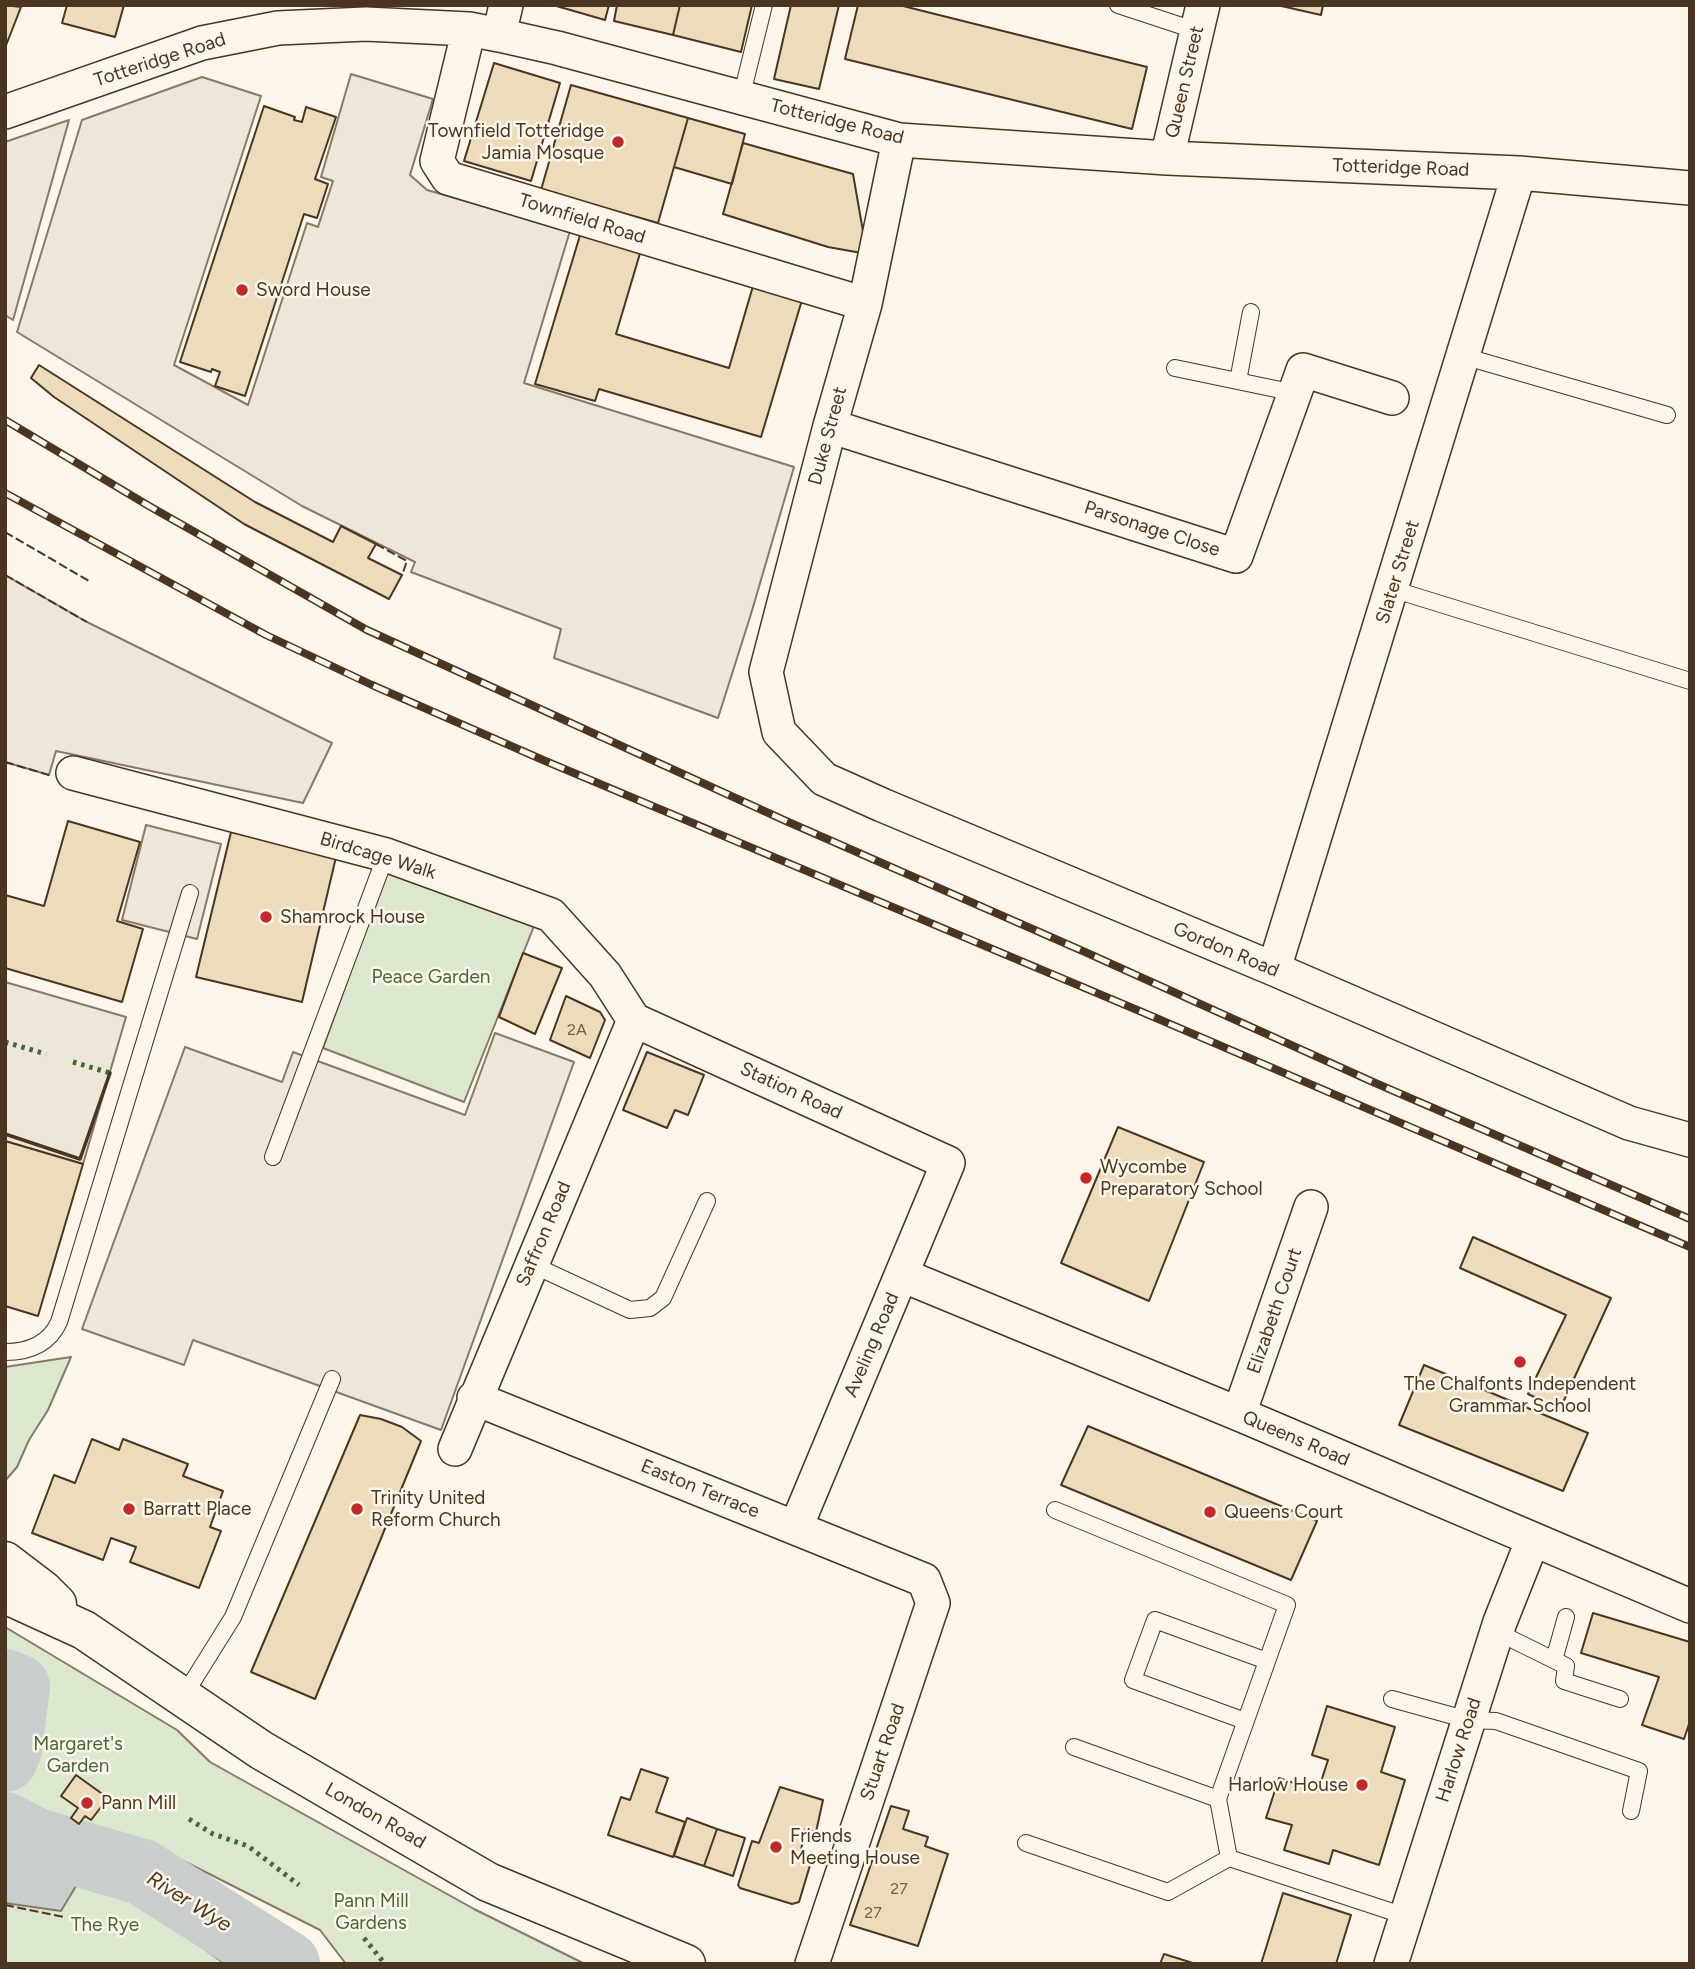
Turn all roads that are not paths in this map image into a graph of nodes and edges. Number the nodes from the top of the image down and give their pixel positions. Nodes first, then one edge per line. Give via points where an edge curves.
1 (764, 5) edge
2 (1118, 5) edge
3 (1200, 18) edge
4 (491, 23) edge
5 (741, 98) junction
6 (5, 113) edge
7 (899, 140) junction
8 (1167, 158) junction
9 (1519, 173) junction
10 (1690, 188) edge
11 (865, 304) junction
12 (1251, 312) dead end
13 (1464, 356) junction
14 (1175, 368) dead end
15 (1238, 381) junction
16 (1295, 393) junction
17 (1392, 398) dead end
18 (1667, 415) dead end
19 (831, 426) junction
20 (1392, 589) junction
21 (1690, 681) edge
22 (779, 732) joint
23 (73, 773) dead end
24 (386, 855) junction
25 (190, 893) dead end
26 (1274, 970) junction
27 (634, 1020) junction
28 (1690, 1140) edge
29 (273, 1157) dead end
30 (948, 1163) joint
31 (707, 1201) dead end
32 (1311, 1207) dead end
33 (531, 1264) junction
34 (902, 1275) junction
35 (5, 1352) edge
36 (332, 1379) dead end
37 (474, 1398) junction
38 (1239, 1414) junction
39 (454, 1449) dead end
40 (1055, 1510) dead end
41 (796, 1527) junction
42 (1533, 1539) junction
43 (5, 1561) edge
44 (924, 1580) joint
45 (5, 1594) edge
46 (1690, 1606) edge
47 (1566, 1617) dead end
48 (84, 1630) junction
49 (1497, 1632) junction
50 (1554, 1660) junction
51 (1267, 1661) junction
52 (183, 1697) junction
53 (1392, 1699) dead end
54 (1620, 1699) dead end
55 (1468, 1720) junction
56 (1245, 1721) junction
57 (1074, 1747) dead end
58 (1218, 1799) junction
59 (1631, 1811) dead end
60 (1026, 1843) dead end
61 (1229, 1858) junction
62 (1405, 1916) junction
63 (686, 1964) edge
64 (812, 1964) edge
65 (1391, 1964) edge

1 - 5 lane
2 - 3 lane
3 - 8 street, Queen Street
4 - 5 street, Totteridge Road via 557,48
4 - 6 street, Totteridge Road via 278,28 202,43
4 - 11 street, Townfield Road via 437,161 448,178
5 - 7 street, Totteridge Road
7 - 8 street, Totteridge Road
7 - 11 street, Duke Street
8 - 9 street, Totteridge Road
9 - 10 street, Totteridge Road
9 - 13 street, Slater Street
11 - 19 street, Duke Street
12 - 15 lane
13 - 18 lane
13 - 20 street, Slater Street
14 - 15 lane
15 - 16 lane
16 - 17 street, Parsonage Close via 1303,370
16 - 19 street, Parsonage Close via 1236,556
19 - 22 street, Duke Street via 766,672
20 - 21 lane
20 - 26 street, Slater Street
22 - 26 street, Gordon Road via 824,779
23 - 24 street, Birdcage Walk
24 - 27 street, Birdcage Walk via 551,915 605,975
24 - 29 lane
25 - 35 lane via 59,1322 53,1336 38,1346
26 - 28 street, Gordon Road via 1629,1123
27 - 30 street, Station Road
27 - 33 street, Saffron Road
30 - 34 street, Aveling Road
31 - 33 lane via 663,1298 650,1308 630,1310
32 - 38 street, Elizabeth Court
33 - 37 street, Saffron Road
34 - 38 street, Queens Road
34 - 41 street, Aveling Road
36 - 52 lane via 233,1617
37 - 39 street, Saffron Road
37 - 41 street, Easton Terrace
38 - 42 street, Queens Road
40 - 51 lane via 1287,1605
41 - 44 street, Easton Terrace
42 - 46 street, Queens Road
42 - 49 street, Harlow Road
43 - 48 main road
44 - 64 street, Stuart Road via 933,1603
45 - 48 main road
47 - 50 lane
48 - 52 main road, London Road
49 - 50 lane
49 - 55 street, Harlow Road
50 - 54 lane via 1566,1666 1564,1681
51 - 56 lane
51 - 56 lane via 1155,1620 1146,1644 1133,1680
52 - 63 main road, London Road via 261,1750 488,1882
53 - 55 lane
55 - 59 lane via 1496,1721 1639,1771
55 - 62 street, Harlow Road
56 - 58 lane
57 - 58 lane
58 - 61 lane
60 - 61 lane via 1168,1892
61 - 62 lane
62 - 65 street, Harlow Road

